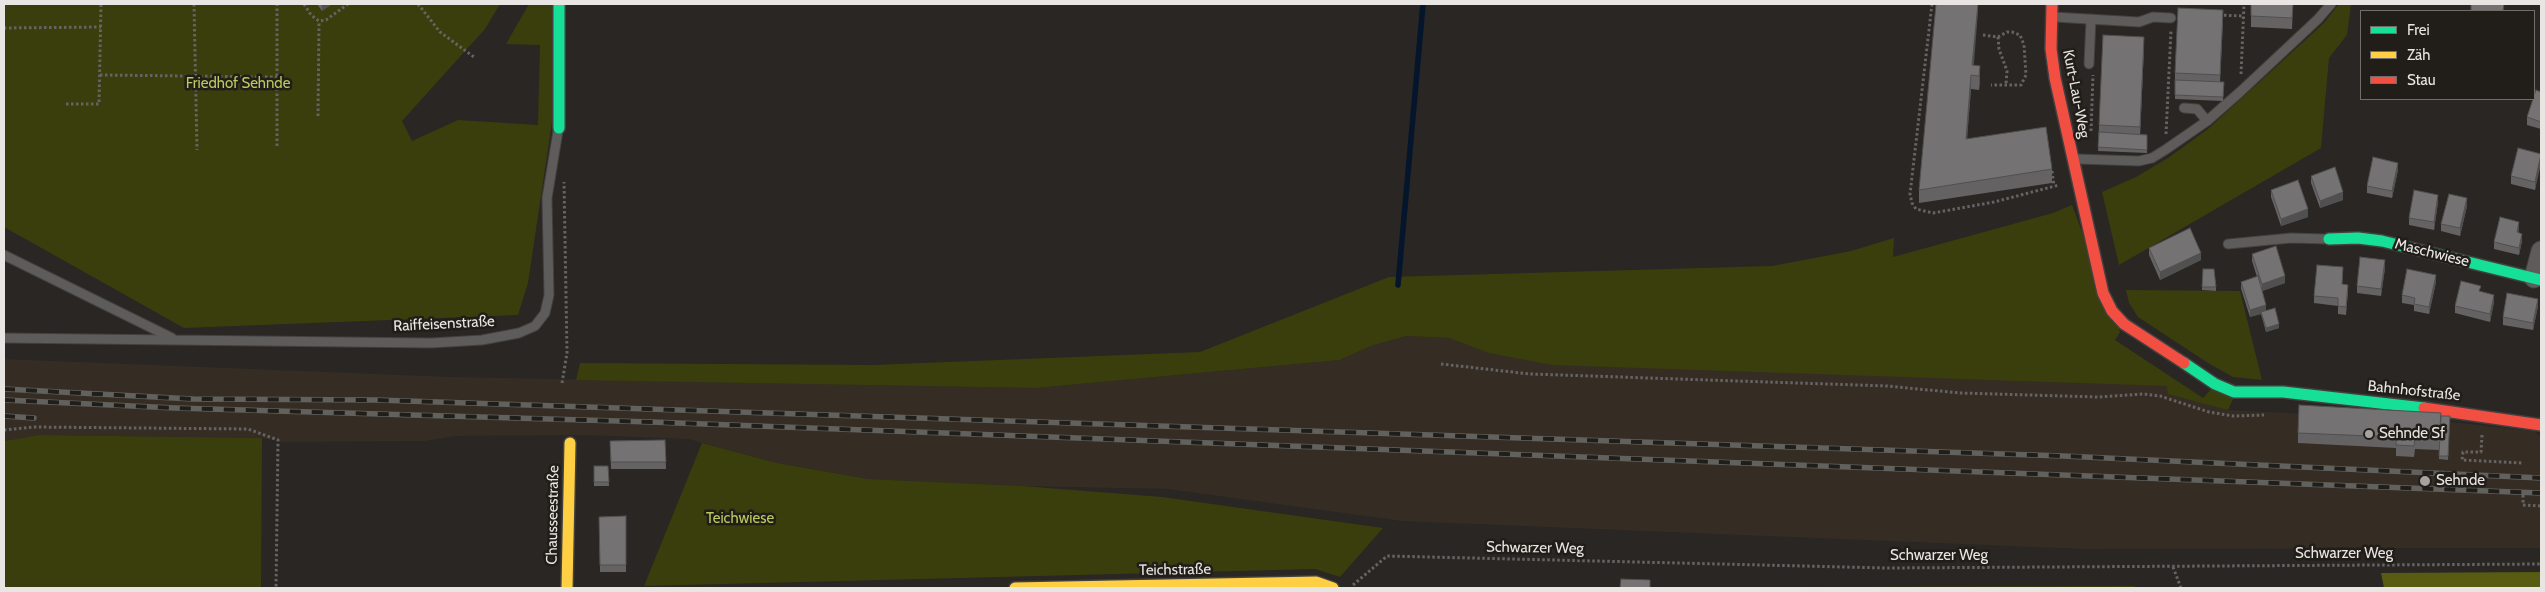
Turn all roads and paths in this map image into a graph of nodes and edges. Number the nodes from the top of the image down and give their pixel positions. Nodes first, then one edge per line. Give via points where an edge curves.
1 (101, 4) edge
2 (194, 4) edge
3 (277, 4) edge
4 (304, 4) edge
5 (348, 4) edge
6 (418, 4) edge
7 (559, 4) edge
8 (1932, 4) edge
9 (2052, 4) edge
10 (2244, 4) edge
11 (2331, 4) edge
12 (2216, 14) edge
13 (2244, 16) junction
14 (2052, 17) junction
15 (2172, 18) joint
16 (2091, 19) junction
17 (319, 21) junction
18 (100, 27) junction
19 (4, 28) edge
20 (1983, 35) dead end
21 (1998, 37) junction
22 (474, 57) dead end
23 (2089, 64) joint
24 (100, 75) junction
25 (277, 77) junction
26 (196, 78) junction
27 (2006, 84) junction
28 (1991, 85) dead end
29 (2240, 92) junction
30 (66, 104) dead end
31 (2184, 108) dead end
32 (318, 116) dead end
33 (2207, 121) junction
34 (559, 128) joint
35 (277, 146) dead end
36 (197, 150) dead end
37 (2166, 150) junction
38 (2074, 159) junction
39 (2089, 159) junction
40 (564, 174) dead end
41 (2079, 183) junction
42 (2329, 239) joint
43 (2228, 244) dead end
44 (2541, 251) edge
45 (4, 255) edge
46 (2538, 279) edge
47 (4, 338) edge
48 (174, 339) junction
49 (1441, 364) dead end
50 (2198, 373) joint
51 (562, 383) dead end
52 (2283, 392) junction
53 (2484, 415) junction
54 (2541, 425) edge
55 (4, 430) edge
56 (570, 443) dead end
57 (2522, 464) dead end
58 (2523, 495) dead end
59 (2541, 506) edge
60 (2541, 564) edge
61 (2173, 567) junction
62 (276, 588) edge
63 (567, 588) edge
64 (1016, 588) edge
65 (1333, 588) edge
66 (1349, 588) edge
67 (2181, 588) edge

1 - 18 path
2 - 26 path
3 - 25 path
4 - 17 path
5 - 17 path via 326,20
6 - 22 path via 440,32
7 - 34 street, Raiffeisenstraße
8 - 41 path via 1910,194 1916,209 1932,213
9 - 14 street, Kurt-Lau-Weg
10 - 13 path
11 - 29 lane
12 - 13 path
13 - 29 path
14 - 16 lane
14 - 38 street, Kurt-Lau-Weg via 2051,49 2055,78
15 - 16 lane via 2153,17 2139,22
15 - 37 path
16 - 23 lane
17 - 32 path
18 - 19 path
18 - 24 path
20 - 21 path
21 - 27 path via 2007,71
21 - 27 path via 2007,32 2018,34 2024,45 2024,81 2015,87
23 - 39 path via 2094,69
24 - 26 path
24 - 30 path via 99,104
25 - 26 path
25 - 35 path
26 - 36 path
27 - 28 path
29 - 33 lane
31 - 33 lane via 2197,109
33 - 37 lane
34 - 48 lane, Raiffeisenstraße via 547,198 549,295 545,313 535,326 519,333 482,340 431,343
37 - 39 lane via 2139,161
38 - 39 lane
38 - 41 street, Kurt-Lau-Weg
40 - 51 path via 567,353
41 - 50 street, Kurt-Lau-Weg via 2101,284 2112,311 2124,324
42 - 43 lane via 2291,238
42 - 46 street, Maschwiese via 2382,241
44 - 46 street, Maschwiese
45 - 48 lane, Raiffeisenstraße
47 - 48 lane, Raiffeisenstraße
49 - 52 path via 1530,374 1887,386 1960,393 2098,397 2144,394 2209,412 2251,417 2274,412
50 - 52 street, Bahnhofstraße via 2234,392
52 - 53 street, Bahnhofstraße
53 - 54 street, Bahnhofstraße
53 - 57 path via 2481,452 2463,452 2462,460
55 - 62 path via 34,427 248,429 278,440
56 - 63 street, Chausseestraße
58 - 59 path via 2523,505
60 - 61 path, Schwarzer Weg
61 - 66 path, Schwarzer Weg via 1876,568 1387,556
61 - 67 path
64 - 65 street, Teichstraße via 1316,582

